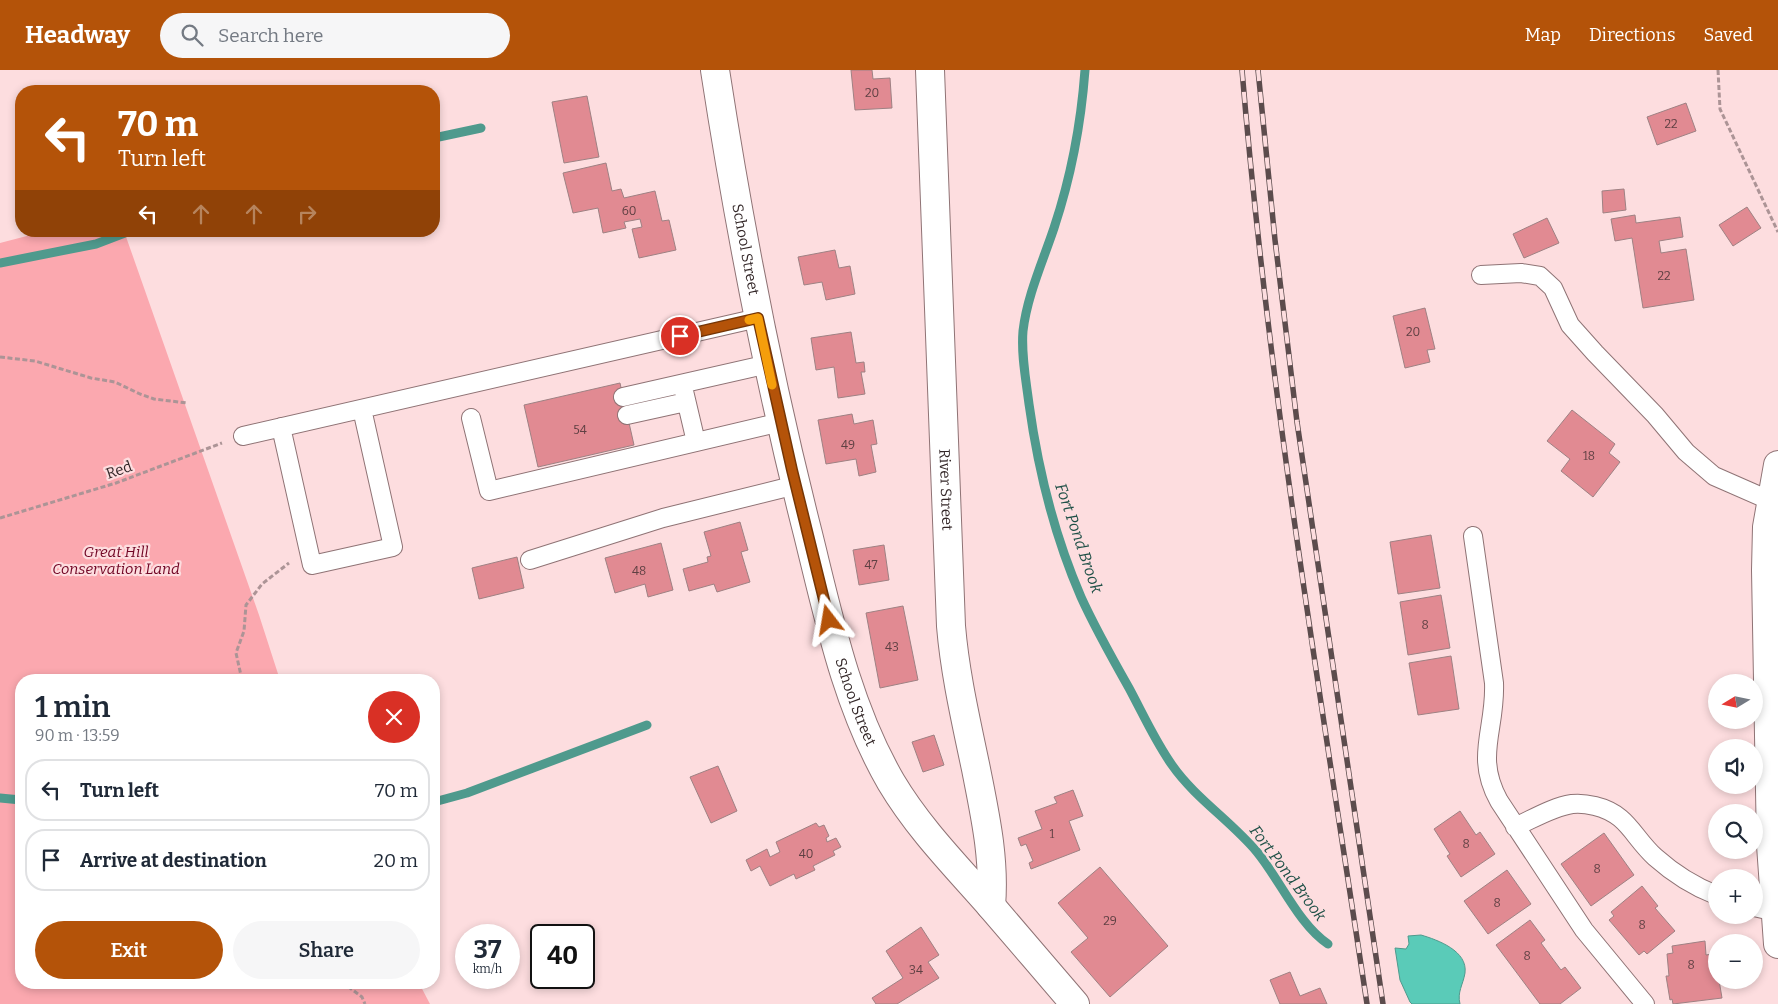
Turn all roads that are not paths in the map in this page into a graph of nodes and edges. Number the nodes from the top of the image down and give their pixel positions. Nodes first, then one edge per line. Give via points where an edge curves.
1 (715, 70) edge
2 (930, 70) edge
3 (1481, 275) dead end
4 (758, 318) junction
5 (768, 364) junction
6 (682, 384) junction
7 (623, 397) dead end
8 (686, 402) junction
9 (362, 409) junction
10 (627, 416) dead end
11 (471, 418) dead end
12 (780, 422) junction
13 (281, 427) junction
14 (243, 436) road end
15 (696, 442) junction
16 (1778, 465) edge
17 (796, 485) junction
18 (1771, 501) junction
19 (1473, 536) dead end
20 (530, 560) dead end
21 (1515, 826) junction
22 (1708, 891) edge
23 (990, 906) junction
24 (1765, 910) edge
25 (1778, 944) edge
26 (1075, 1004) edge
27 (1644, 1004) edge

1 - 4 street, School Street
2 - 23 street, River Street via 950,626 959,690 988,830 992,874
3 - 18 lane via 1521,273 1540,276 1553,288 1570,325 1655,414 1686,452 1714,476
4 - 5 street, School Street
4 - 9 lane
5 - 6 lane
5 - 12 street, School Street
6 - 7 lane
6 - 8 lane
8 - 10 lane
8 - 15 lane
9 - 13 lane
9 - 13 lane via 394,546 366,553 312,565
11 - 15 lane via 489,491
12 - 15 lane
12 - 17 street, School Street
13 - 14 lane
16 - 18 street
17 - 20 lane via 663,518
17 - 23 street, School Street via 839,658 869,739 892,784 921,826
18 - 24 street via 1766,570 1770,819
19 - 21 lane via 1494,683 1486,765 1494,792
21 - 22 lane via 1565,805 1585,804 1605,809 1621,817 1664,865
21 - 27 lane via 1584,930
23 - 26 street, School Street
24 - 25 street

